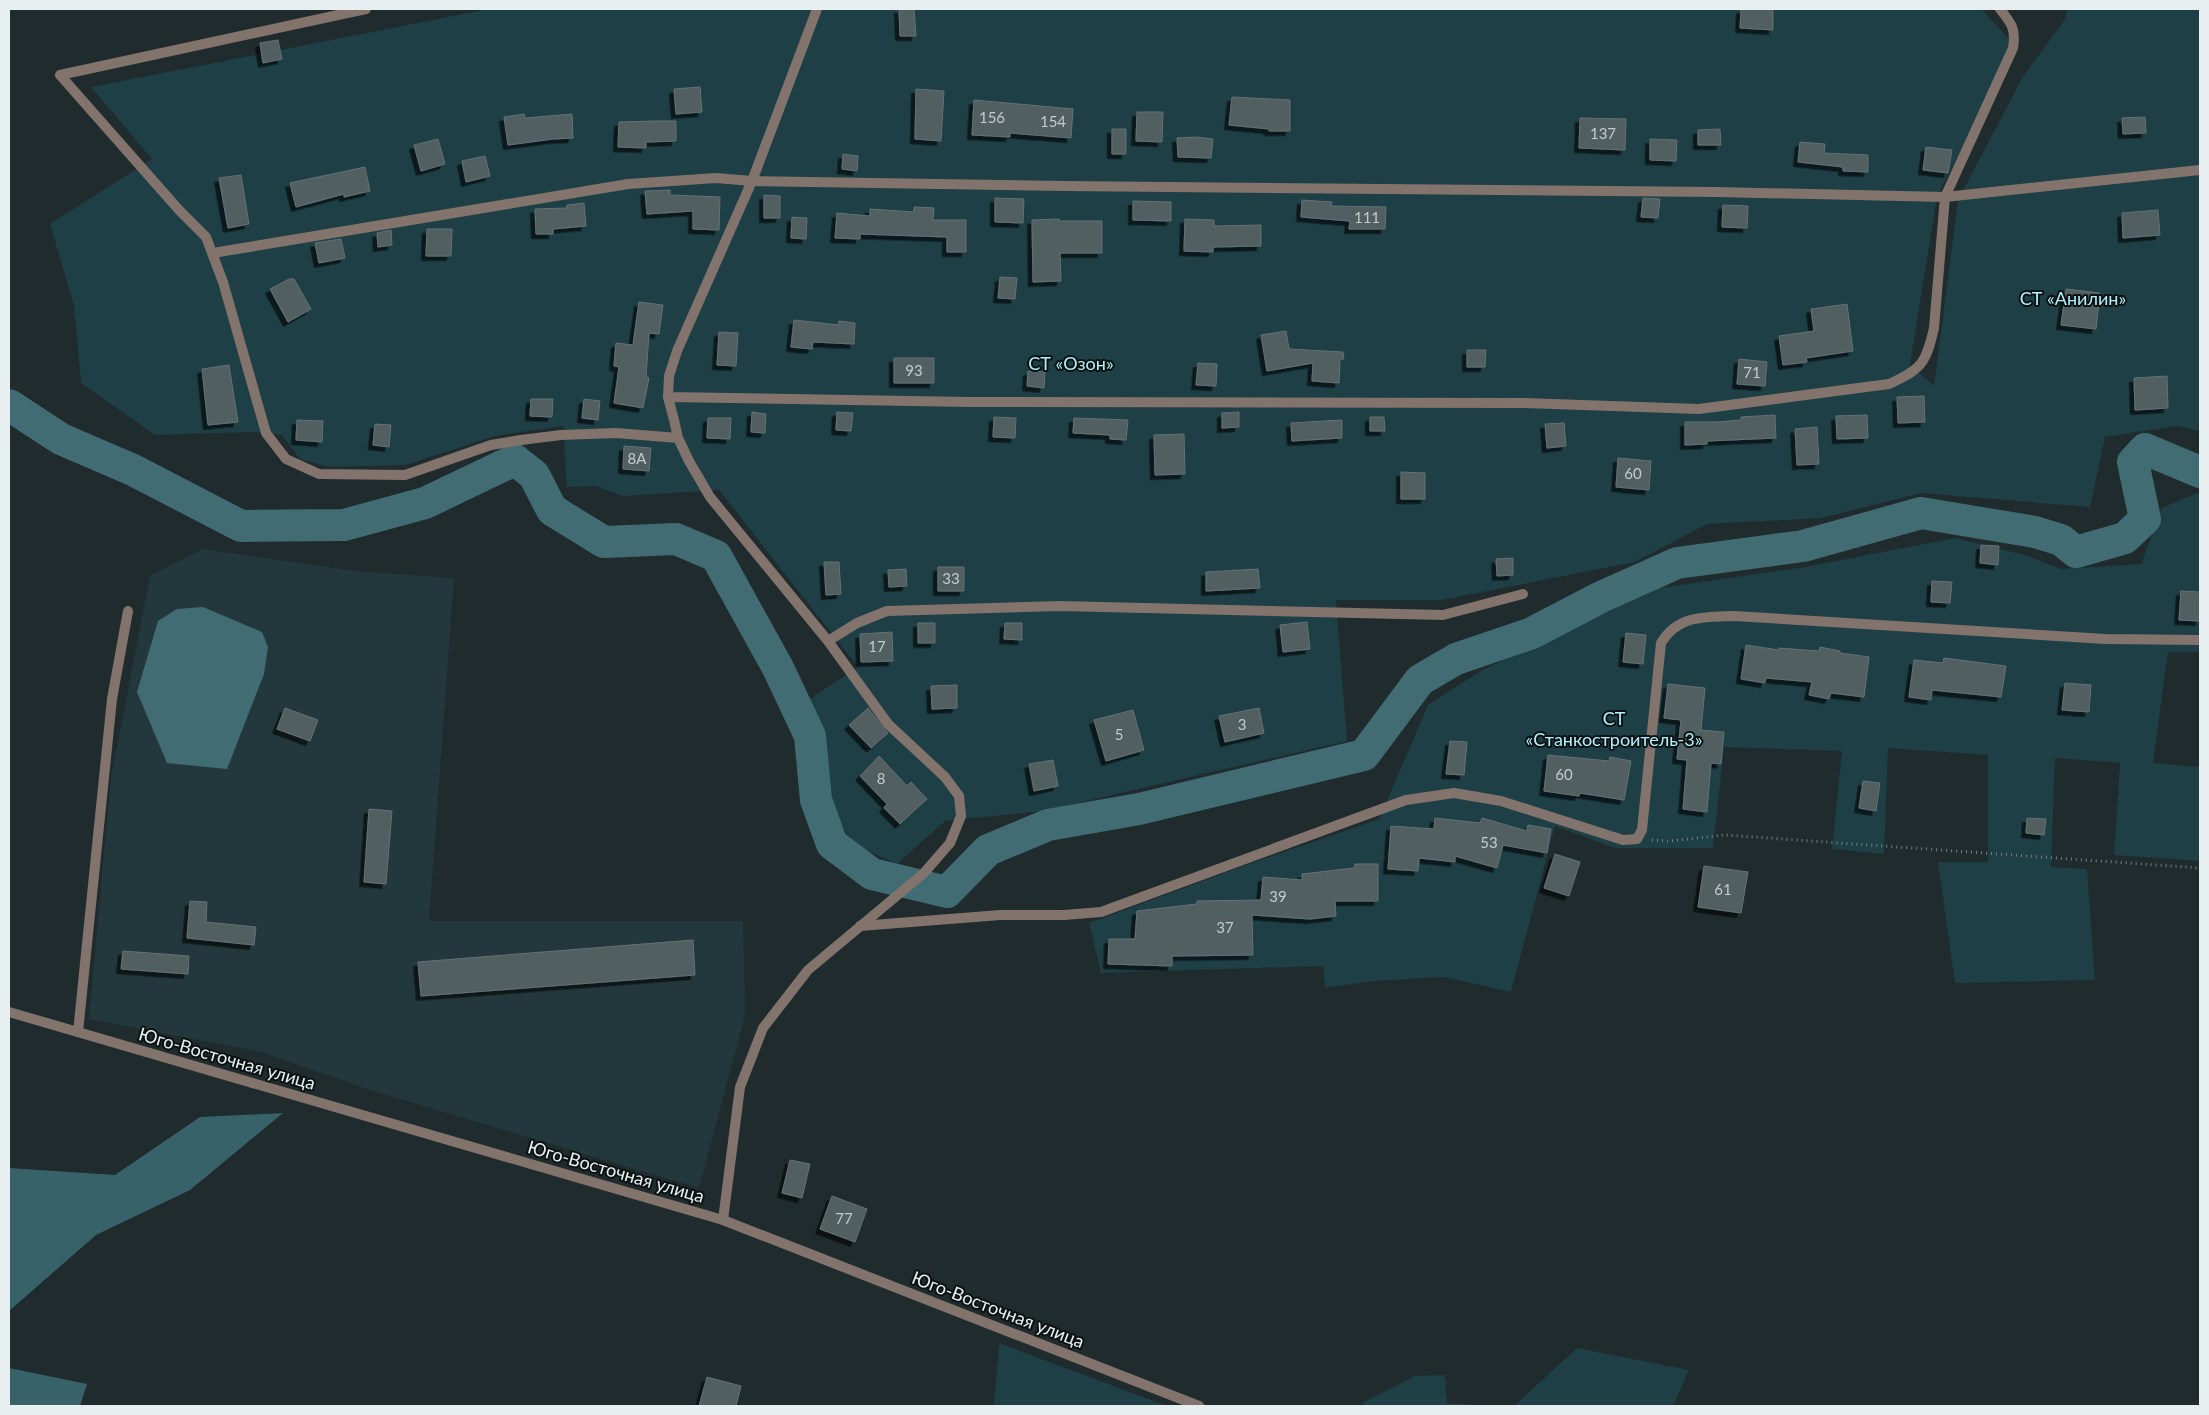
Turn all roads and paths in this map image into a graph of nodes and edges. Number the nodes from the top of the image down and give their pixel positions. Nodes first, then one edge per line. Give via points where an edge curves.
1 (366, 9) edge
2 (817, 9) edge
3 (2000, 9) edge
4 (2200, 170) edge
5 (752, 181) junction
6 (1945, 197) junction
7 (213, 253) junction
8 (668, 396) junction
9 (678, 438) junction
10 (1523, 594) dead end
11 (128, 611) dead end
12 (2200, 640) edge
13 (828, 641) junction
14 (1637, 839) junction
15 (2200, 868) edge
16 (860, 926) junction
17 (9, 1012) edge
18 (78, 1032) junction
19 (723, 1220) junction
20 (1199, 1406) edge

1 - 7 street via 60,75 206,237
2 - 5 street
3 - 6 street via 2011,22 2015,35 2013,48
4 - 6 street
5 - 6 street
5 - 7 street via 716,178 628,184
5 - 8 street via 677,351 669,376
6 - 8 street via 1934,328 1929,348 1923,362 1911,374 1890,384 1699,410 1524,403 968,402
7 - 9 street via 266,433 286,459 319,474 405,475 491,445 561,435 616,433
8 - 9 street
9 - 13 street via 710,497
10 - 13 street via 1443,615 1059,606 887,611 857,623
11 - 18 street via 112,699
12 - 14 street via 2106,639 1734,616 1705,616 1681,623 1669,631 1661,643 1642,830
13 - 16 street via 888,724 946,777 959,796 961,816 950,842 924,873
14 - 15 path via 1669,841 1725,835
14 - 16 street via 1623,840 1501,801 1454,793 1406,800 1101,912 1000,915
16 - 19 street via 808,970 763,1028 740,1087
17 - 18 street, Юго-Восточная улица
18 - 19 street, Юго-Восточная улица
19 - 20 street, Юго-Восточная улица

